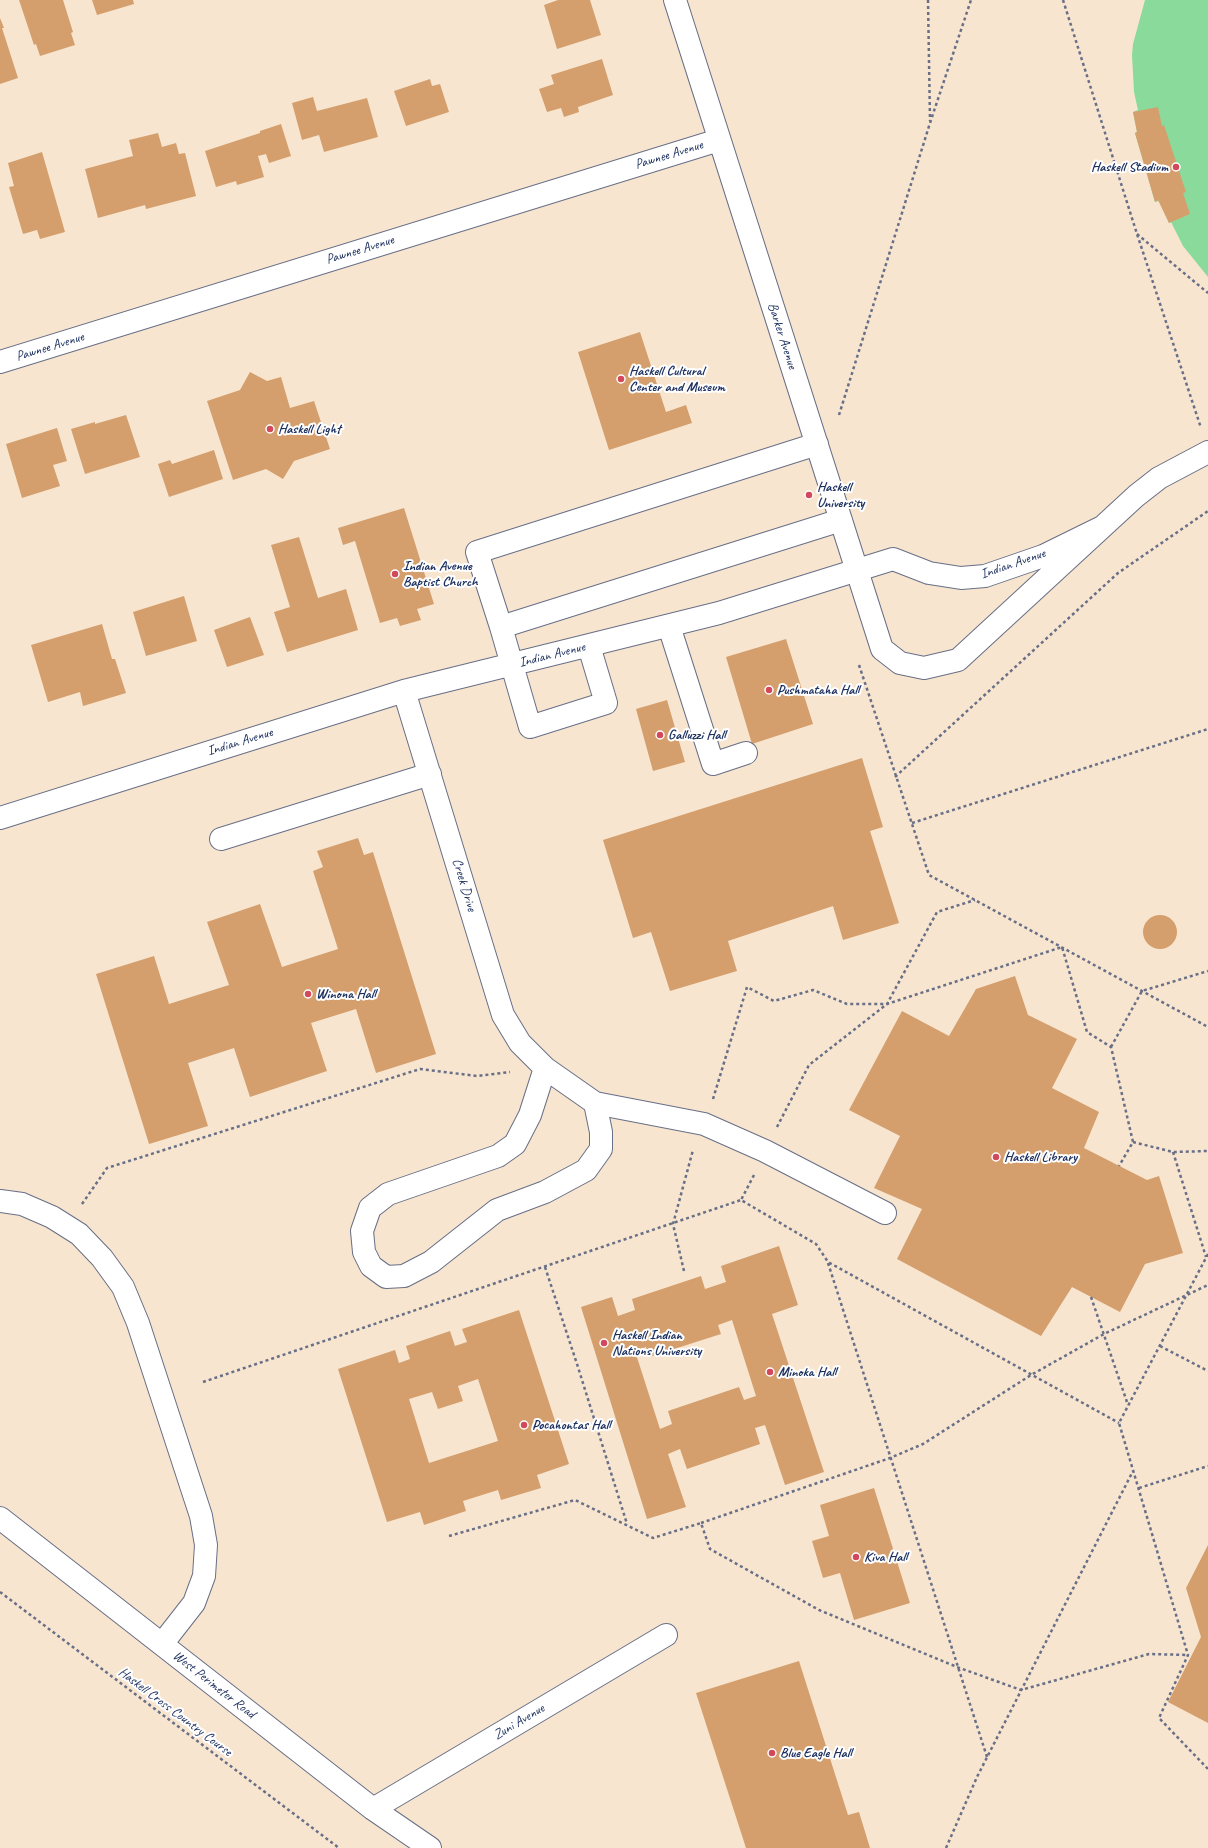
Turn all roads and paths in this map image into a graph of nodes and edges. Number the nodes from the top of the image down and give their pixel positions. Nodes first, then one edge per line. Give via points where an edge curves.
1 (675, 0) edge
2 (928, 0) edge
3 (971, 0) edge
4 (1063, 0) edge
5 (930, 123) junction
6 (719, 140) junction
7 (1137, 234) junction
8 (1208, 293) edge
9 (0, 362) edge
10 (839, 415) dead end
11 (1206, 443) edge
12 (817, 444) junction
13 (1208, 511) edge
14 (841, 520) junction
15 (1102, 527) junction
16 (857, 570) junction
17 (669, 626) junction
18 (501, 627) junction
19 (589, 646) junction
20 (857, 659) dead end
21 (513, 664) junction
22 (900, 664) joint
23 (404, 691) junction
24 (1208, 729) edge
25 (746, 753) dead end
26 (430, 774) junction
27 (896, 776) junction
28 (0, 818) edge
29 (912, 823) junction
30 (221, 839) dead end
31 (976, 900) junction
32 (1062, 947) junction
33 (1208, 971) edge
34 (1142, 991) junction
35 (887, 1004) junction
36 (1208, 1027) edge
37 (1111, 1047) junction
38 (545, 1068) junction
39 (595, 1103) junction
40 (704, 1124) junction
41 (1133, 1142) junction
42 (765, 1151) junction
43 (1208, 1151) edge
44 (1173, 1152) junction
45 (1119, 1166) dead end
46 (741, 1200) junction
47 (0, 1201) edge
48 (885, 1213) dead end
49 (673, 1224) junction
50 (66, 1226) junction
51 (1207, 1256) edge
52 (828, 1262) junction
53 (545, 1267) junction
54 (684, 1271) dead end
55 (1208, 1285) edge
56 (1187, 1296) junction
57 (1091, 1297) dead end
58 (1104, 1334) junction
59 (1160, 1346) junction
60 (1208, 1371) edge
61 (1032, 1374) junction
62 (203, 1382) dead end
63 (1128, 1405) junction
64 (1119, 1423) junction
65 (890, 1458) junction
66 (1208, 1466) edge
67 (1133, 1470) junction
68 (1139, 1488) junction
69 (0, 1518) edge
70 (701, 1523) junction
71 (627, 1525) junction
72 (449, 1536) dead end
73 (0, 1592) edge
74 (666, 1635) dead end
75 (162, 1644) junction
76 (1188, 1655) junction
77 (957, 1667) junction
78 (1021, 1690) junction
79 (987, 1757) junction
80 (1208, 1769) edge
81 (373, 1809) junction
82 (339, 1848) edge
83 (430, 1848) edge
84 (946, 1848) edge

1 - 6 street, Barker Avenue
2 - 5 path
3 - 5 path
4 - 7 path
5 - 10 path
6 - 9 street, Pawnee Avenue
6 - 12 street, Barker Avenue
7 - 8 path
7 - 11 path
11 - 15 street, Indian Avenue via 1136,496
12 - 14 street, Barker Avenue
12 - 18 street via 477,552
13 - 27 path via 1118,573
14 - 16 street, Barker Avenue
14 - 18 street
15 - 16 street, Indian Avenue via 1043,556 985,576 961,578 929,573 893,559
15 - 22 street, Indian Avenue via 958,660 924,668
16 - 17 street, Indian Avenue
16 - 22 street, Barker Avenue via 882,649
17 - 19 street, Indian Avenue
17 - 25 street via 713,764
18 - 21 street
19 - 21 street, Indian Avenue
19 - 21 street via 606,703 530,727
20 - 27 path
21 - 23 street, Indian Avenue
23 - 26 street, Creek Drive
23 - 28 street, Indian Avenue
24 - 29 path
26 - 30 street
26 - 38 street, Creek Drive via 503,1015 520,1043
27 - 29 path
29 - 31 path via 929,875
31 - 32 path
31 - 35 path via 937,912
32 - 34 path
32 - 35 path
32 - 37 path via 1087,1032
33 - 34 path
34 - 36 path
34 - 37 path
35 - 40 path via 847,1004 813,990 774,1001 747,987
35 - 42 path via 809,1064
37 - 41 path
38 - 39 street, Creek Drive
38 - 39 street via 530,1115 515,1144 498,1156 388,1194 370,1208 362,1231 364,1252 371,1266 386,1277 404,1276 431,1262 497,1210 545,1192 586,1170 601,1149 601,1132
38 - 50 path via 477,1076 420,1069 107,1168
39 - 40 street
40 - 42 street
40 - 49 path via 693,1148
41 - 44 path
41 - 45 path
42 - 46 path
42 - 48 street
43 - 44 path
44 - 51 path
46 - 49 path
46 - 52 path via 816,1244
47 - 50 street via 22,1204
49 - 53 path
49 - 54 path
50 - 75 street via 79,1234 102,1258 123,1287 138,1323 200,1516 206,1545 204,1576 194,1602
51 - 56 path
52 - 61 path
52 - 65 path
53 - 62 path
53 - 71 path
55 - 56 path
56 - 58 path
56 - 59 path
57 - 58 path
58 - 61 path
58 - 63 path
59 - 60 path
59 - 63 path
61 - 64 path
61 - 65 path via 923,1444
63 - 64 path
64 - 67 path
65 - 70 path
65 - 77 path
66 - 68 path
67 - 68 path
67 - 78 path
68 - 76 path
69 - 75 street, West Perimeter Road
70 - 71 path via 653,1538
70 - 77 path via 710,1549 819,1610
71 - 72 path via 576,1500
73 - 82 path, Haskell Cross Country Course
74 - 81 street, Zuni Avenue
75 - 81 street, West Perimeter Road
76 - 78 path via 1149,1654
76 - 80 path via 1159,1718
77 - 78 path
77 - 79 path
78 - 79 path
79 - 84 path
81 - 83 street, West Perimeter Road

